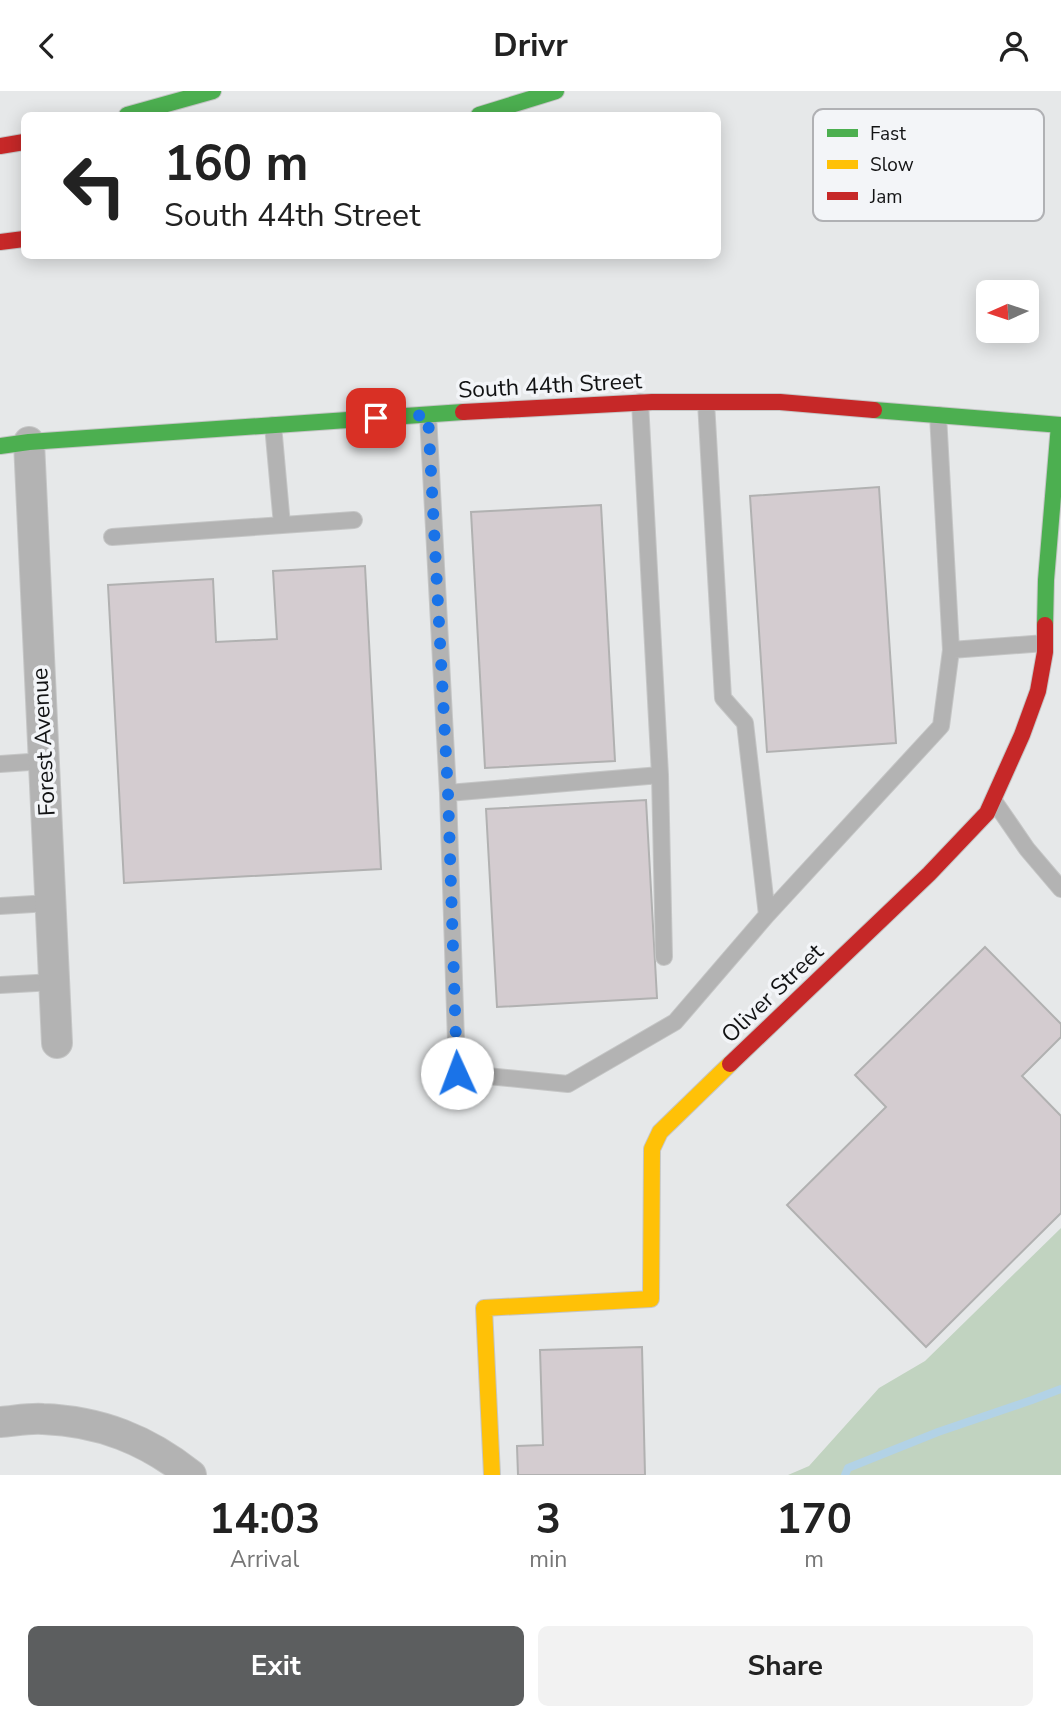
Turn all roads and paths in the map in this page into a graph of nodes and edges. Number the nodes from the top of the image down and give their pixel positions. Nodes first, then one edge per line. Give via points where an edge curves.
1 (213, 91) edge
2 (556, 91) edge
3 (138, 112) edge
4 (490, 112) edge
5 (21, 142) edge
6 (0, 146) edge
7 (21, 239) edge
8 (0, 242) edge
9 (706, 402) junction
10 (640, 403) junction
11 (428, 415) junction
12 (938, 415) junction
13 (273, 425) junction
14 (1060, 425) edge
15 (30, 442) junction
16 (0, 446) edge
17 (354, 520) dead end
18 (282, 525) junction
19 (112, 537) dead end
20 (1045, 643) junction
21 (951, 650) junction
22 (44, 761) junction
23 (0, 764) edge
24 (660, 775) junction
25 (448, 793) junction
26 (993, 799) junction
27 (1061, 889) edge
28 (50, 903) junction
29 (0, 906) edge
30 (767, 915) junction
31 (664, 957) dead end
32 (54, 982) junction
33 (0, 985) edge
34 (57, 1043) dead end
35 (0, 1422) edge
36 (191, 1475) edge
37 (492, 1475) edge

1 - 3 main road
2 - 4 main road
5 - 6 main road
7 - 8 main road
9 - 10 main road, South 44th Street
9 - 12 main road, South 44th Street via 780,402
9 - 30 lane via 723,698 745,723
10 - 11 main road, South 44th Street
10 - 24 lane
11 - 13 main road, South 44th Street
11 - 25 lane
12 - 14 main road, South 44th Street
12 - 21 lane
13 - 15 main road, South 44th Street
13 - 18 lane
14 - 20 main road, Oliver Street
15 - 16 main road, South 44th Street
15 - 22 street, Forest Avenue
17 - 18 lane
18 - 19 lane
20 - 21 lane
20 - 26 main road, Oliver Street via 1038,691
21 - 30 lane via 941,726
22 - 23 lane
22 - 28 street, Forest Avenue
24 - 25 lane
24 - 31 lane
25 - 30 lane via 457,1073 568,1084 675,1022
26 - 27 lane
26 - 37 main road, Oliver Street via 986,813 929,874 660,1132 652,1149 652,1299 484,1308
28 - 29 lane
28 - 32 street, Forest Avenue
32 - 33 lane
32 - 34 street, Forest Avenue
35 - 36 street via 54,1420 119,1432 172,1459

